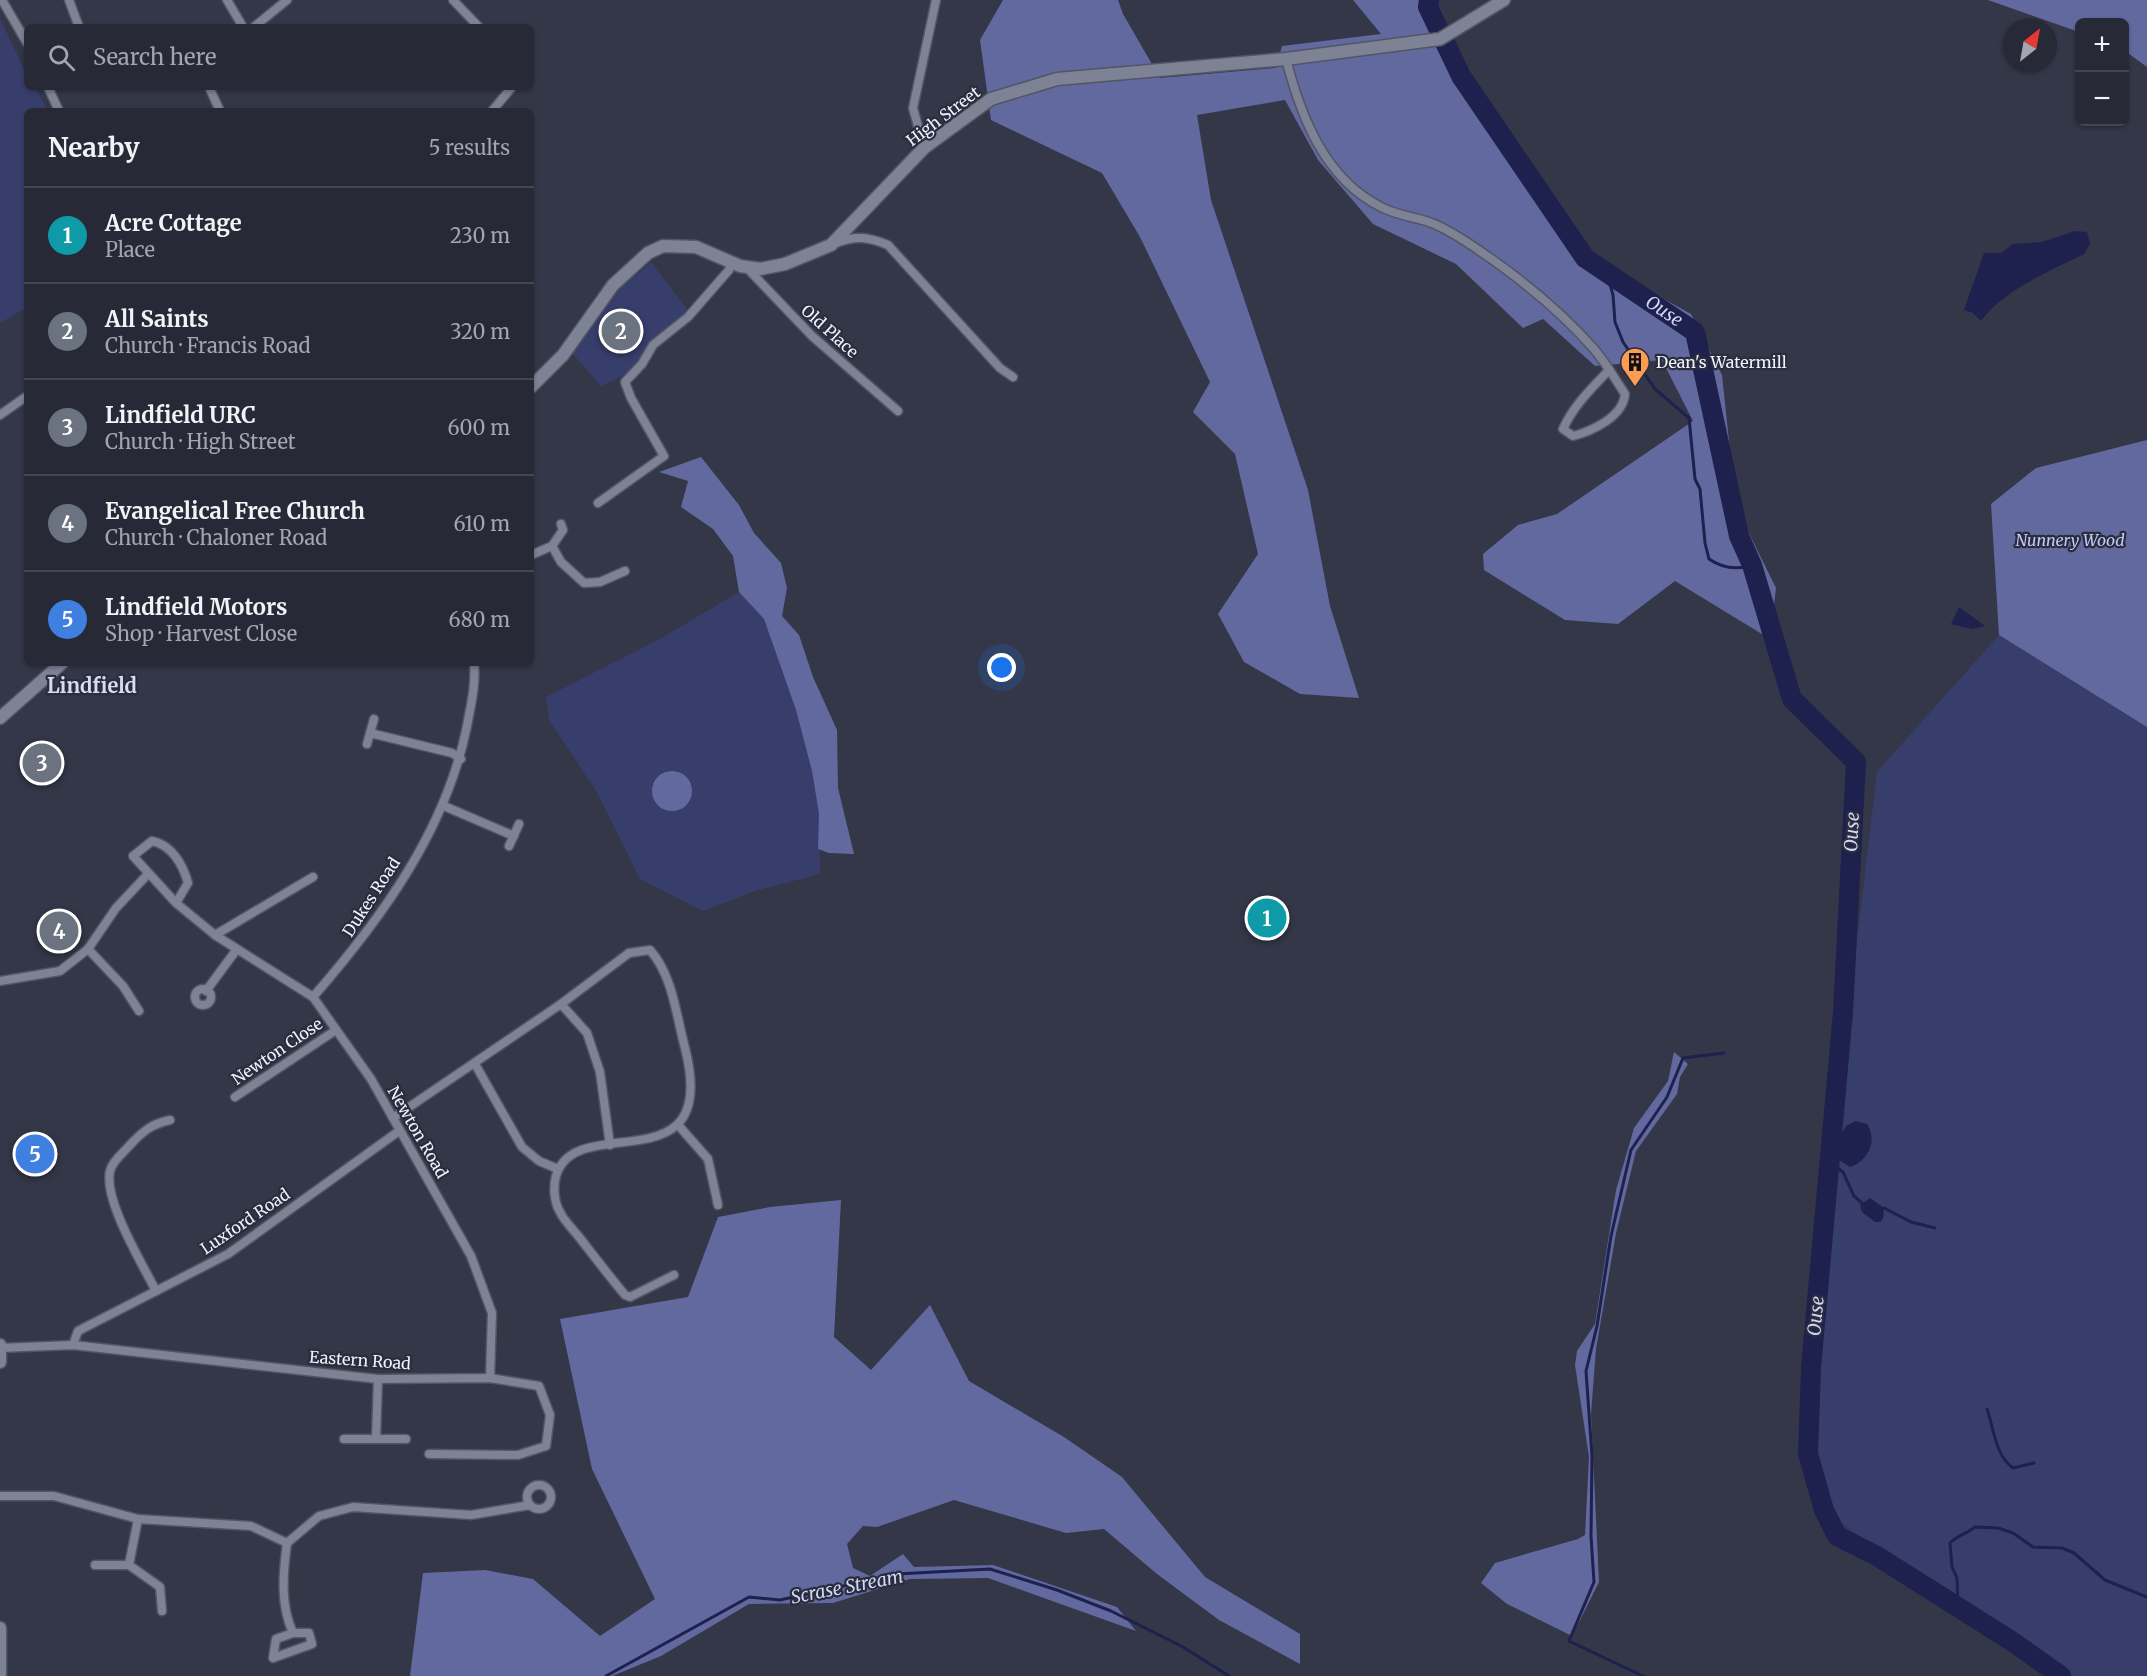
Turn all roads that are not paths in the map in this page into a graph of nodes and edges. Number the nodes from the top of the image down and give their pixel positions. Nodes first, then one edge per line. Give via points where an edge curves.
1 (2, 0) edge
2 (69, 0) edge
3 (226, 0) edge
4 (286, 0) edge
5 (453, 0) edge
6 (936, 0) edge
7 (1504, 0) edge
8 (78, 24) edge
9 (241, 24) edge
10 (258, 24) edge
11 (476, 24) edge
12 (24, 38) edge
13 (1287, 59) junction
14 (49, 90) edge
15 (210, 90) edge
16 (510, 90) edge
17 (58, 108) edge
18 (218, 108) edge
19 (494, 108) edge
20 (924, 148) junction
21 (831, 246) junction
22 (731, 262) junction
23 (747, 268) junction
24 (1609, 370) junction
25 (1013, 376) dead end
26 (534, 384) edge
27 (24, 398) edge
28 (898, 411) dead end
29 (0, 415) edge
30 (598, 503) dead end
31 (561, 524) dead end
32 (552, 546) junction
33 (534, 554) edge
34 (625, 571) dead end
35 (59, 666) edge
36 (474, 666) edge
37 (0, 718) edge
38 (374, 720) dead end
39 (370, 733) junction
40 (367, 744) dead end
41 (463, 746) junction
42 (452, 753) junction
43 (461, 759) junction
44 (444, 806) junction
45 (519, 824) dead end
46 (514, 836) junction
47 (509, 846) dead end
48 (148, 874) junction
49 (313, 877) dead end
50 (176, 903) junction
51 (215, 935) junction
52 (88, 949) junction
53 (237, 949) junction
54 (0, 981) edge
55 (206, 991) dead end
56 (313, 997) junction
57 (561, 1004) junction
58 (139, 1011) dead end
59 (336, 1030) junction
60 (474, 1064) junction
61 (235, 1097) dead end
62 (393, 1118) junction
63 (170, 1120) dead end
64 (679, 1126) junction
65 (399, 1131) junction
66 (610, 1145) junction
67 (558, 1168) junction
68 (718, 1205) dead end
69 (674, 1275) dead end
70 (156, 1291) junction
71 (73, 1345) junction
72 (0, 1346) edge
73 (0, 1362) edge
74 (490, 1378) junction
75 (378, 1379) junction
76 (344, 1439) dead end
77 (376, 1439) junction
78 (406, 1439) dead end
79 (429, 1454) dead end
80 (0, 1496) edge
81 (530, 1505) dead end
82 (138, 1519) junction
83 (287, 1543) junction
84 (95, 1565) dead end
85 (129, 1565) junction
86 (162, 1611) dead end
87 (0, 1628) edge
88 (293, 1633) junction
89 (0, 1676) edge

1 - 12 street
2 - 8 street
3 - 9 street
4 - 10 street
5 - 11 street
6 - 20 street via 913,108
7 - 13 main road, High Street via 1443,37
13 - 20 main road, High Street via 1057,79 991,99
13 - 24 street via 1297,101 1320,149 1353,189 1383,208 1432,223 1465,241 1514,276 1558,315
14 - 17 street
15 - 18 street
16 - 19 street
20 - 21 main road, High Street
21 - 23 main road, High Street via 785,264
21 - 25 street via 848,238 868,236 888,245 1000,368
22 - 23 main road, High Street
22 - 26 main road, High Street via 696,246 663,246 648,253 613,285 562,355
22 - 30 street via 729,270 688,316 653,345 626,382 664,456
23 - 28 street, Old Place via 812,336
24 - 24 street via 1625,394 1624,404 1610,418 1573,436 1563,429 1574,407
27 - 29 street
31 - 32 street via 563,530
32 - 33 street
32 - 34 street via 561,562 584,583 600,582
35 - 37 main road
36 - 41 street, Dukes Road via 476,682
38 - 39 street
39 - 40 street
39 - 42 street
41 - 42 street
41 - 43 street, Dukes Road
42 - 43 street
43 - 44 street, Dukes Road
44 - 46 street
44 - 56 street, Dukes Road via 392,896 353,951
45 - 46 street
46 - 47 street
48 - 50 street, Newton Road
48 - 50 street, Newton Road via 133,856 152,841 163,843 184,867 188,884
48 - 52 street via 116,908
49 - 51 street
50 - 51 street, Newton Road
51 - 53 street, Newton Road
52 - 54 street via 60,971
52 - 58 street via 123,986
53 - 55 street
53 - 56 street, Newton Road
56 - 59 street, Newton Road
57 - 60 street
57 - 64 street via 629,953 650,950 664,966 690,1068 688,1112
57 - 66 street via 587,1034 600,1072
59 - 61 street, Newton Close
59 - 62 street, Newton Road
60 - 62 street
60 - 67 street via 522,1147 539,1161
62 - 65 street, Newton Road
63 - 70 street via 144,1129 116,1160 108,1183 122,1223
64 - 66 street via 645,1139
64 - 68 street via 708,1159
65 - 70 street, Luxford Road via 228,1254
65 - 74 street, Newton Road via 471,1256 492,1313
66 - 67 street via 568,1158
67 - 69 street via 554,1186 559,1211 625,1295 630,1297
70 - 71 street, Luxford Road via 78,1331
71 - 72 street, Eastern Road
71 - 75 street, Eastern Road
72 - 73 main road
74 - 75 street, Eastern Road
74 - 79 street, Eastern Road via 539,1386 550,1415 546,1446 518,1455
75 - 77 street
76 - 77 street
77 - 78 street
80 - 82 street via 54,1496
81 - 83 street via 471,1515 353,1507 319,1515
82 - 83 street via 251,1526
82 - 85 street
83 - 88 street via 282,1574 287,1620
84 - 85 street
85 - 86 street via 160,1587
87 - 89 main road
88 - 88 street via 309,1633 312,1644 273,1658 276,1639

